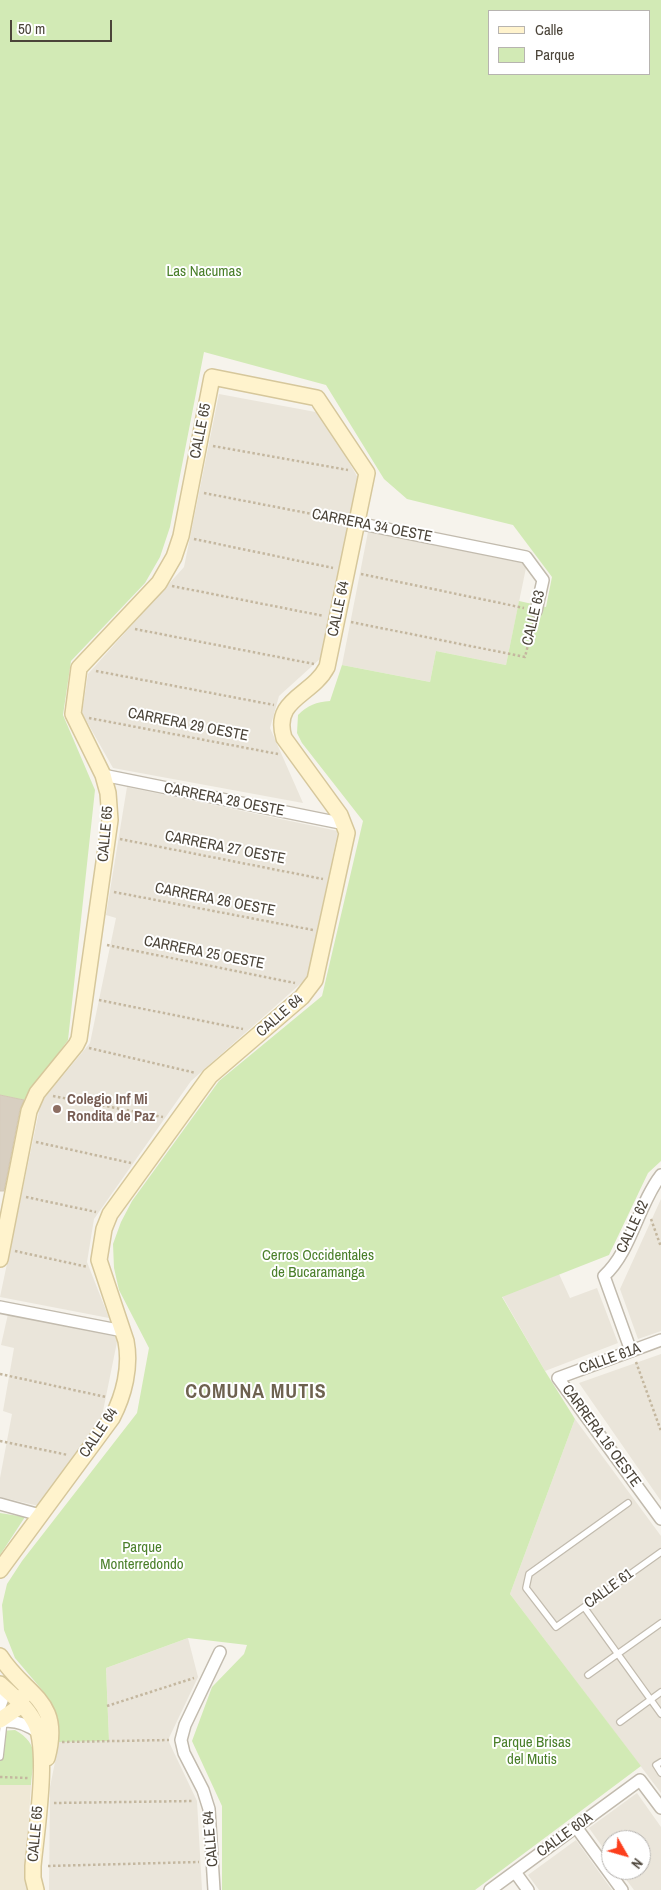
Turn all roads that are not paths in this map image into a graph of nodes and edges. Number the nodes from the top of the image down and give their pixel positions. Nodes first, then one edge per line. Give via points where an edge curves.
1 (368, 473) joint
2 (357, 523) junction
3 (543, 580) joint
4 (536, 611) road end
5 (103, 776) junction
6 (345, 824) junction
7 (661, 1176) edge
8 (1, 1253) edge
9 (0, 1306) edge
10 (122, 1331) junction
11 (661, 1340) edge
12 (632, 1351) junction
13 (558, 1378) joint
14 (628, 1503) dead end
15 (0, 1504) edge
16 (40, 1515) junction
17 (661, 1519) edge
18 (661, 1552) edge
19 (0, 1570) edge
20 (584, 1607) junction
21 (661, 1623) edge
22 (220, 1652) dead end
23 (618, 1654) junction
24 (0, 1656) edge
25 (588, 1675) dead end
26 (23, 1683) junction
27 (3, 1687) edge
28 (661, 1692) edge
29 (651, 1700) junction
30 (20, 1704) junction
31 (0, 1706) edge
32 (661, 1714) edge
33 (1, 1721) edge
34 (620, 1722) dead end
35 (44, 1738) junction
36 (0, 1757) edge
37 (661, 1762) edge
38 (661, 1772) edge
39 (661, 1808) edge
40 (576, 1827) junction
41 (515, 1872) junction
42 (36, 1890) edge
43 (214, 1890) edge
44 (490, 1890) edge
45 (528, 1890) edge
46 (622, 1890) edge

1 - 2 street, CALLE 64
1 - 5 street, CALLE 65 via 317,398 212,377 181,536 174,557 159,583 79,668 73,714
2 - 3 street, CARRERA 34 OESTE via 526,557
2 - 6 street, CALLE 64 via 327,667 317,682 287,708 282,720 284,738
3 - 4 street, CALLE 63
5 - 6 street, CARRERA 28 OESTE
5 - 8 street, CALLE 65 via 110,810 108,837 81,1030 76,1045 37,1092 29,1111
6 - 10 street, CALLE 64 via 346,841 315,980 302,997 210,1076 110,1214 99,1260
7 - 12 street, CALLE 62 via 645,1201 618,1259 604,1276
9 - 10 street
10 - 16 street, CALLE 64 via 128,1366 112,1418
11 - 12 street, CALLE 61A
12 - 13 street, CALLE 61A
13 - 17 street, CARRERA 16 OESTE
14 - 20 lane, CALLE 61 via 529,1574 526,1588 556,1627
15 - 16 street
16 - 19 street, CALLE 64
18 - 20 lane, CALLE 61
20 - 23 lane
21 - 23 lane
22 - 43 street, CALLE 64 via 181,1740 208,1801
23 - 25 lane
23 - 29 lane
24 - 26 street, CALLE 65
26 - 30 street via 25,1692
26 - 35 street, CALLE 65 via 48,1712 51,1726
27 - 30 street, CALLE 65
27 - 31 street
28 - 29 lane
29 - 32 lane
29 - 34 lane
30 - 33 street
30 - 35 street, CALLE 65
33 - 35 street via 20,1722
33 - 36 lane
35 - 42 street, CALLE 65 via 33,1866
37 - 38 lane via 656,1765
39 - 40 street, CALLE 60A via 640,1780
40 - 41 street, CALLE 60A
40 - 46 street
41 - 44 street, CALLE 60A
41 - 45 street

